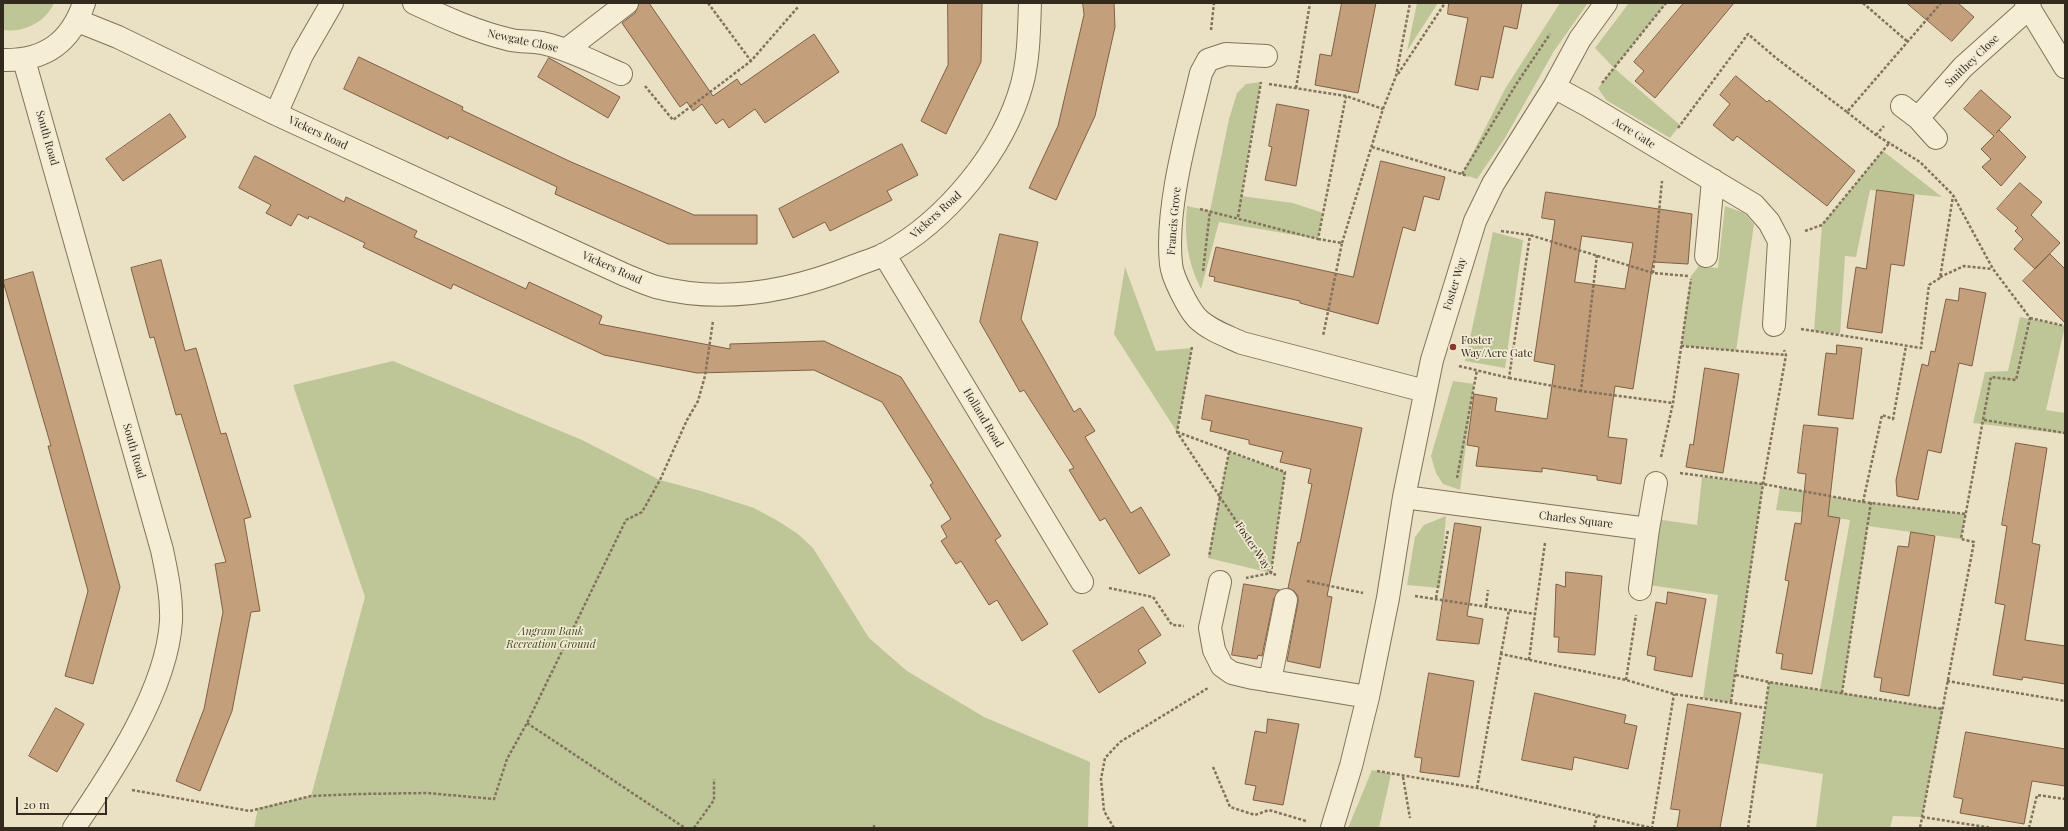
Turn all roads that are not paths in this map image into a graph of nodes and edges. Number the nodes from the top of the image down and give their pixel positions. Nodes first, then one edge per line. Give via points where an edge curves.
1 (332, 3) edge
2 (414, 3) edge
3 (627, 3) edge
4 (1030, 3) edge
5 (1606, 3) edge
6 (2028, 5) edge
7 (81, 12) edge
8 (566, 50) junction
9 (1266, 56) road end
10 (3, 60) edge
11 (24, 60) junction
12 (2065, 67) edge
13 (621, 74) road end
14 (1554, 87) junction
15 (276, 114) junction
16 (1936, 138) dead end
17 (1713, 180) junction
18 (884, 254) junction
19 (1706, 256) dead end
20 (1774, 325) road end
21 (1425, 391) junction
22 (1657, 476) road end
23 (1404, 497) junction
24 (1648, 529) junction
25 (1082, 582) road end
26 (1220, 582) road end
27 (1640, 589) road end
28 (1286, 600) dead end
29 (1270, 681) junction
30 (1368, 697) junction
31 (74, 828) edge
32 (1332, 828) edge

1 - 15 street via 302,55
2 - 8 street, Newgate Close via 480,32 513,40 541,42
3 - 8 street, Newgate Close
4 - 18 street, Vickers Road via 1029,39 1022,84 1005,128 988,160 954,200 910,238
5 - 14 street, Foster Way via 1580,39
6 - 12 street, Smithey Close
6 - 16 street, Smithey Close via 1963,67 1910,112
7 - 11 street via 64,39 46,52
7 - 15 street, Vickers Road via 118,37
8 - 13 street, Newgate Close
9 - 21 street, Francis Grove via 1226,54 1208,60 1200,73 1173,203 1170,265 1176,284 1197,317 1217,332 1242,343
10 - 11 street
11 - 31 street, South Road via 160,542 171,593 171,622 166,653 152,693 104,785
14 - 17 street, Acre Gate
14 - 21 street, Foster Way via 1493,184 1475,221 1432,360
15 - 18 street, Vickers Road via 625,275 656,286 683,292 754,293 792,287
17 - 19 street
17 - 20 street, Acre Gate via 1754,205 1769,222 1779,241
18 - 25 street, Holland Road
21 - 23 street, Foster Way
22 - 24 street
23 - 24 street, Charles Square via 1503,517 1549,516
23 - 30 street, Foster Way via 1388,598
24 - 27 street
26 - 29 street via 1210,628 1214,650 1222,666 1232,673
28 - 29 street
29 - 30 street
30 - 32 street, Foster Way

